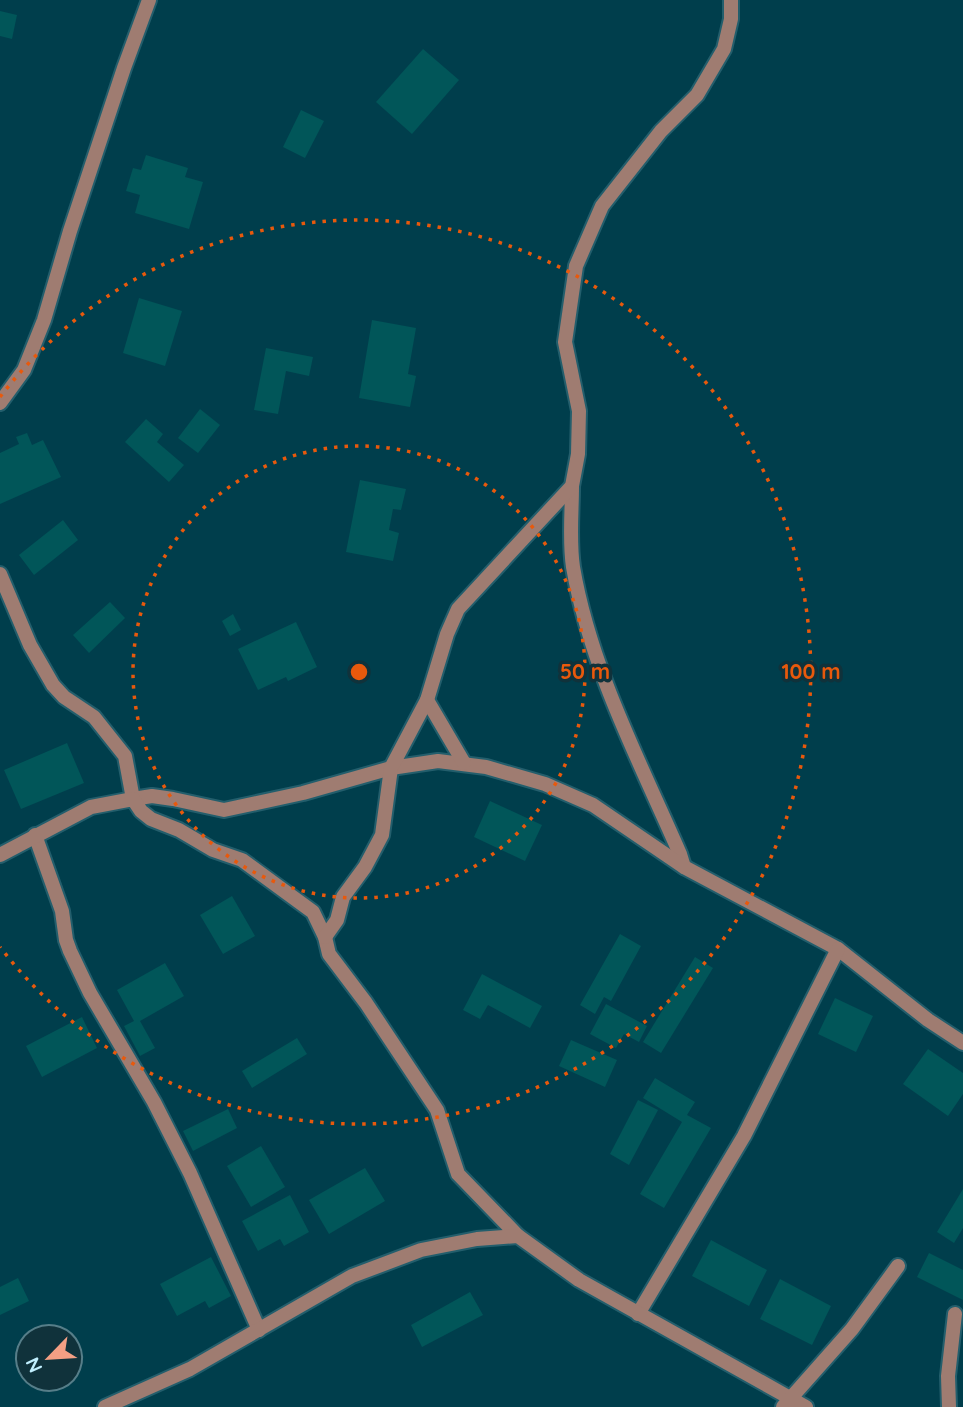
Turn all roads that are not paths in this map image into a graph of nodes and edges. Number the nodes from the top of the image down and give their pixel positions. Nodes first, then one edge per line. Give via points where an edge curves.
1 (149, 0) edge
2 (731, 0) edge
3 (0, 403) edge
4 (572, 486) junction
5 (0, 574) edge
6 (427, 700) junction
7 (464, 763) junction
8 (391, 768) junction
9 (133, 799) junction
10 (35, 835) junction
11 (0, 855) edge
12 (684, 867) junction
13 (325, 937) junction
14 (838, 949) junction
15 (963, 1043) edge
16 (518, 1236) junction
17 (898, 1266) dead end
18 (638, 1314) junction
19 (955, 1314) dead end
20 (259, 1330) junction
21 (787, 1403) edge
22 (105, 1407) edge
23 (806, 1407) edge
24 (949, 1407) edge

1 - 3 street via 44,320 24,370
2 - 4 street via 724,49 697,95 661,131 602,206 576,266 565,342 579,411
4 - 6 street via 458,609
4 - 12 street via 573,564 581,604 611,695
5 - 9 street via 30,645 53,685 94,718 125,755
6 - 7 street
6 - 8 street
7 - 8 street via 438,761
7 - 12 street via 545,784 593,805
8 - 9 street via 224,810 152,796
8 - 13 street via 382,835 343,897 337,920
9 - 10 street via 91,807
9 - 13 street via 151,819 242,860 313,912
10 - 11 street
10 - 20 street via 62,911 70,951 178,1149
12 - 14 street
13 - 16 street via 329,954 437,1110 458,1174
14 - 15 street
14 - 18 street via 744,1136
16 - 18 street via 579,1280
16 - 20 street via 421,1250 352,1276
17 - 21 street via 852,1329
18 - 21 street
19 - 24 street
20 - 22 street via 190,1369
21 - 23 street

